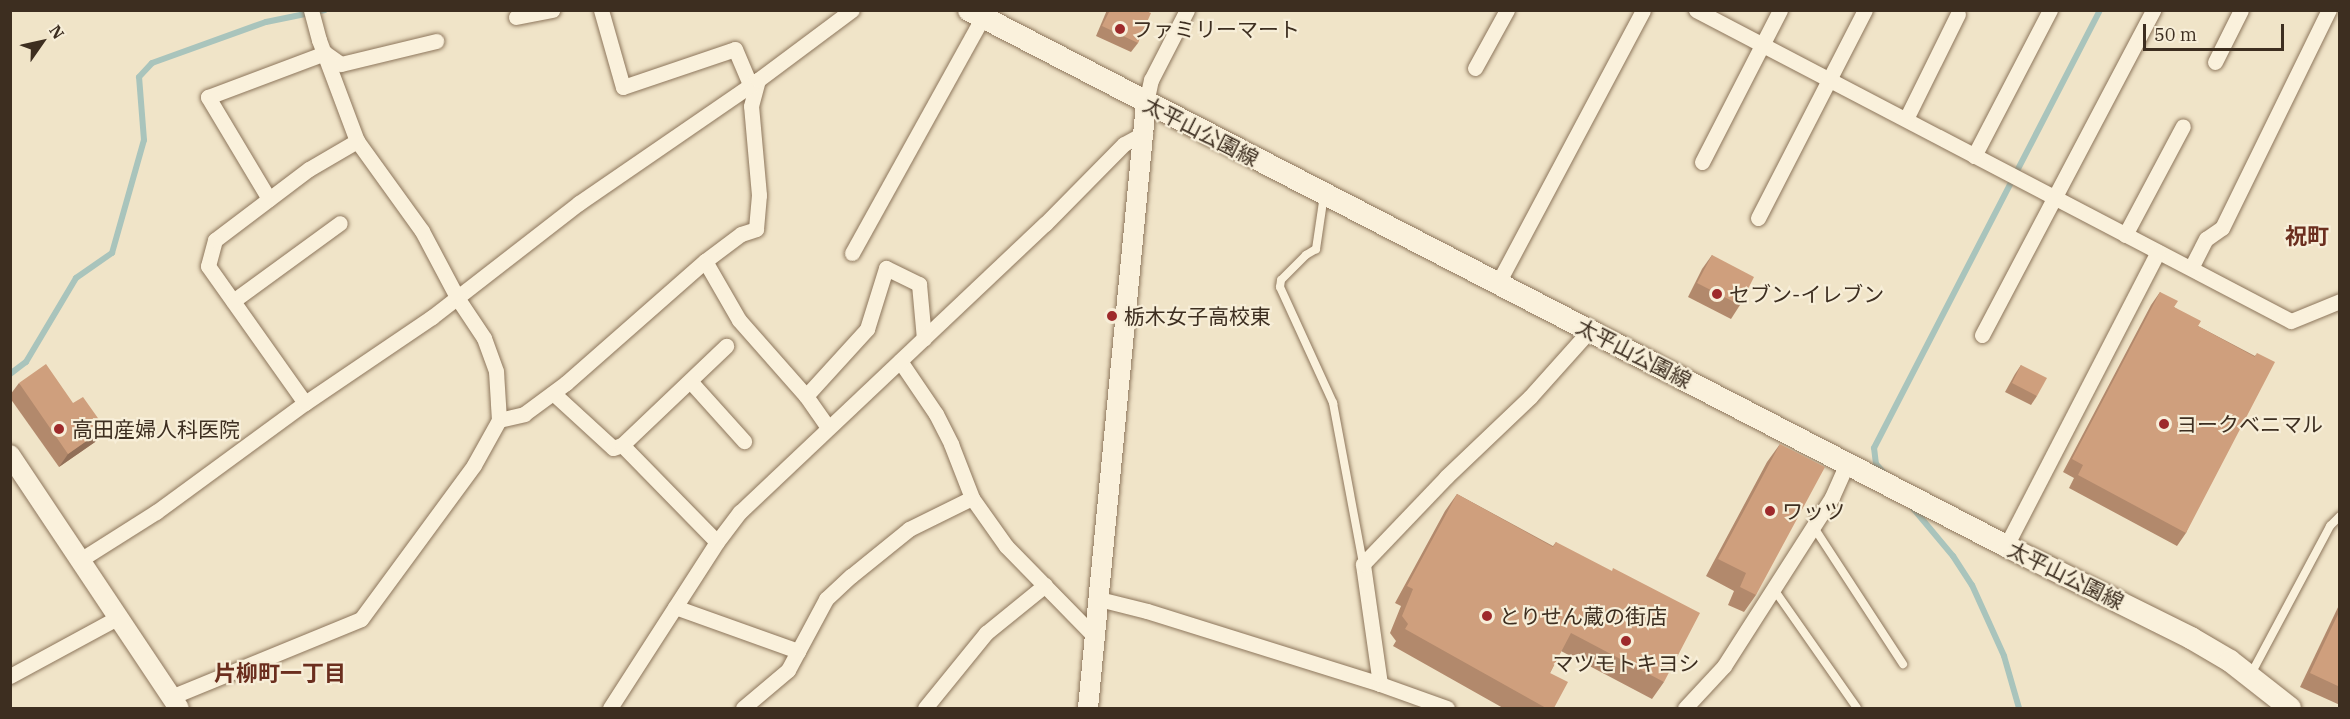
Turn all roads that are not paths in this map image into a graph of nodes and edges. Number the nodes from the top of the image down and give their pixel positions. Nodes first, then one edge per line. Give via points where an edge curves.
1 (311, 10) edge
2 (552, 10) edge
3 (601, 10) edge
4 (852, 10) edge
5 (1187, 10) edge
6 (1507, 10) edge
7 (1643, 10) edge
8 (1696, 10) edge
9 (1780, 10) edge
10 (1865, 10) edge
11 (2050, 10) edge
12 (2153, 10) edge
13 (2241, 10) edge
14 (2329, 10) edge
15 (976, 14) edge
16 (1958, 14) dead end
17 (516, 17) dead end
18 (436, 41) dead end
19 (1761, 45) junction
20 (325, 53) junction
21 (2215, 62) dead end
22 (1475, 68) dead end
23 (1829, 80) junction
24 (754, 83) junction
25 (1146, 103) junction
26 (1906, 119) junction
27 (2183, 126) dead end
28 (1145, 133) junction
29 (357, 141) junction
30 (1974, 156) junction
31 (1702, 162) dead end
32 (1324, 194) junction
33 (269, 199) junction
34 (2054, 199) junction
35 (1758, 218) dead end
36 (340, 223) dead end
37 (2125, 235) junction
38 (2158, 252) junction
39 (852, 253) dead end
40 (705, 261) junction
41 (2191, 268) junction
42 (1498, 282) junction
43 (458, 298) junction
44 (233, 301) junction
45 (2340, 301) edge
46 (1590, 330) junction
47 (1982, 335) dead end
48 (924, 339) junction
49 (726, 346) dead end
50 (900, 361) junction
51 (690, 381) junction
52 (553, 393) junction
53 (806, 396) junction
54 (305, 403) junction
55 (499, 420) junction
56 (828, 427) junction
57 (744, 441) dead end
58 (622, 445) junction
59 (10, 456) edge
60 (1847, 464) junction
61 (972, 498) junction
62 (2340, 516) edge
63 (1813, 526) junction
64 (717, 542) junction
65 (2006, 546) junction
66 (80, 560) junction
67 (1363, 564) junction
68 (1045, 585) junction
69 (1773, 588) junction
70 (1099, 599) junction
71 (675, 606) junction
72 (117, 618) junction
73 (1095, 637) junction
74 (798, 651) junction
75 (1903, 664) dead end
76 (10, 676) edge
77 (2250, 676) junction
78 (1380, 684) junction
79 (175, 703) edge
80 (610, 708) edge
81 (743, 708) edge
82 (925, 708) edge
83 (1089, 708) edge
84 (1447, 708) edge
85 (1685, 708) edge
86 (1857, 708) edge
87 (2290, 708) edge

1 - 20 street
2 - 17 street
3 - 24 street via 623,87 735,49
4 - 24 street
5 - 25 street via 1151,80
6 - 22 street
7 - 42 street
8 - 19 street
9 - 19 street
10 - 23 street
11 - 30 street
12 - 34 street
13 - 21 street
14 - 41 street via 2222,228 2206,239
15 - 25 main road, 太平山公園線
15 - 39 street
16 - 26 street
18 - 20 street via 341,64
19 - 23 street
19 - 31 street
20 - 29 street
20 - 33 street via 208,97
23 - 26 street
23 - 35 street
24 - 40 street via 751,106 759,195 756,229 741,234
24 - 43 street via 579,204
25 - 28 street
25 - 32 main road, 太平山公園線
26 - 30 street
27 - 37 street
28 - 48 street via 1124,144
28 - 70 street
29 - 33 street via 309,169
29 - 43 street via 422,231
30 - 34 street
32 - 42 main road, 太平山公園線
32 - 67 lane via 1316,249 1281,280 1280,287 1333,403
33 - 44 street via 215,240 208,266
34 - 37 street
34 - 47 street
36 - 44 street
37 - 38 street
38 - 41 street
38 - 65 street
40 - 52 street
40 - 53 street via 739,320
41 - 45 street via 2291,321
42 - 46 main road, 太平山公園線
43 - 54 street
43 - 55 street via 484,338 496,371
44 - 54 street
46 - 60 main road, 太平山公園線
46 - 67 street via 1530,397
48 - 50 street
48 - 53 street via 919,284 886,268 867,329
49 - 51 street
50 - 56 street
50 - 61 street via 946,434
51 - 57 street
51 - 58 street
52 - 55 street via 524,414
52 - 58 street via 612,448
53 - 56 street
54 - 66 street via 156,512
55 - 79 street via 474,465 360,619
56 - 64 street via 740,512
58 - 64 street
59 - 66 street
60 - 63 street
60 - 65 main road, 太平山公園線
61 - 68 street via 1006,546
61 - 74 street via 909,529 851,576 826,599
62 - 77 lane via 2330,526
63 - 69 street
63 - 75 lane
64 - 71 street
65 - 77 main road, 太平山公園線 via 2191,638
66 - 72 street
67 - 78 street
68 - 73 street
68 - 82 street via 986,633
69 - 85 street via 1724,666
69 - 86 lane
70 - 73 street
70 - 78 street
71 - 74 street
71 - 80 street
72 - 76 street
72 - 79 street
73 - 83 street
74 - 81 street via 788,670
77 - 87 main road, 太平山公園線
78 - 84 street

